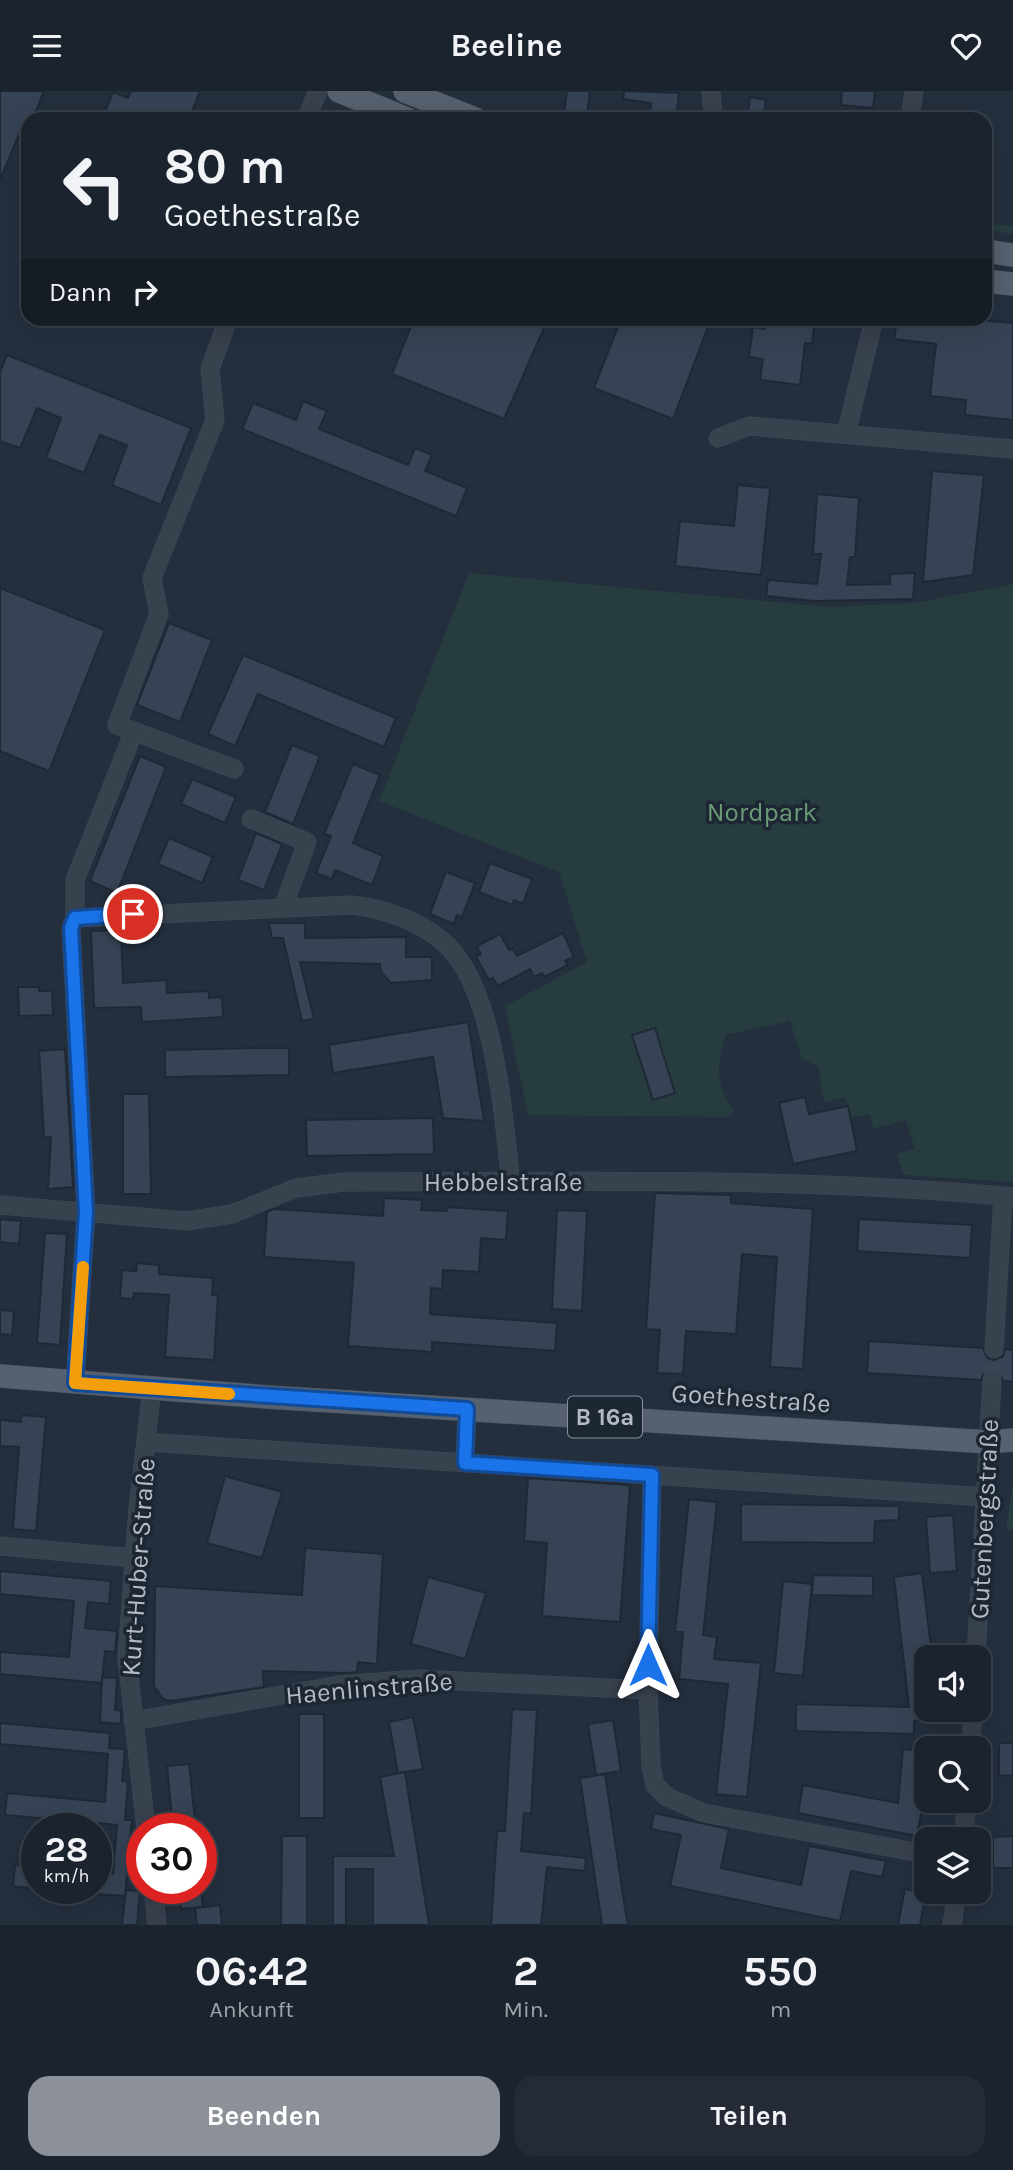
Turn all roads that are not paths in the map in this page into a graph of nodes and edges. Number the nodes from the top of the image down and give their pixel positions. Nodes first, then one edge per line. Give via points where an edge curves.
1 (318, 91) edge
2 (339, 91) edge
3 (405, 91) edge
4 (710, 91) edge
5 (914, 91) edge
6 (309, 112) edge
7 (390, 112) edge
8 (458, 112) edge
9 (712, 112) edge
10 (911, 112) edge
11 (992, 252) edge
12 (1013, 255) edge
13 (992, 282) edge
14 (1013, 284) edge
15 (225, 326) edge
16 (872, 326) edge
17 (845, 434) junction
18 (718, 438) dead end
19 (1013, 449) edge
20 (134, 731) junction
21 (234, 769) dead end
22 (251, 819) dead end
23 (283, 908) junction
24 (75, 918) junction
25 (511, 1182) junction
26 (1008, 1196) edge
27 (0, 1205) edge
28 (86, 1212) junction
29 (994, 1349) tunnel mouth
30 (0, 1376) edge
31 (992, 1381) tunnel mouth
32 (75, 1383) junction
33 (152, 1388) junction
34 (467, 1409) junction
35 (1013, 1440) edge
36 (146, 1442) junction
37 (989, 1442) junction
38 (1013, 1449) edge
39 (465, 1463) junction
40 (652, 1475) junction
41 (986, 1497) junction
42 (0, 1546) edge
43 (134, 1558) junction
44 (977, 1645) edge
45 (648, 1690) junction
46 (133, 1721) junction
47 (144, 1813) edge
48 (914, 1852) edge
49 (155, 1904) edge
50 (955, 1904) edge
51 (157, 1925) edge
52 (952, 1925) edge

1 - 6 street
2 - 7 main road
3 - 8 main road
4 - 9 street
5 - 10 street
11 - 12 main road
13 - 14 main road
15 - 20 street via 209,369 215,420 152,578 159,614 117,725
16 - 17 street
17 - 18 street via 749,426
17 - 19 street
20 - 21 street
20 - 24 street via 75,880
22 - 23 street via 307,842
23 - 24 street
23 - 25 street via 352,905 387,910 442,940 471,977 487,1027
24 - 28 street via 71,928
25 - 26 street, Hebbelstraße via 781,1184
25 - 28 street, Hebbelstraße via 344,1182 296,1188 232,1214 187,1221
26 - 29 street
27 - 28 street, Hebbelstraße
28 - 32 street
30 - 32 main road, Goethestraße / B 16a
31 - 37 street, Gutenbergstraße
32 - 33 main road, Goethestraße / B 16a
33 - 34 main road, Goethestraße / B 16a
33 - 36 street, Kurt-Huber-Straße
34 - 37 main road, Goethestraße / B 16a
34 - 39 street
35 - 37 main road, B 16a
36 - 39 street
36 - 43 street, Kurt-Huber-Straße
37 - 38 main road, B 16a
37 - 41 street, Gutenbergstraße
39 - 40 street
40 - 41 street
40 - 45 street
41 - 44 street, Gutenbergstraße
42 - 43 street
43 - 46 street, Kurt-Huber-Straße via 127,1657
45 - 46 street, Haenlinstraße via 418,1679 339,1685
45 - 48 street via 651,1766 655,1785 667,1797 704,1813
46 - 47 street, Kurt-Huber-Straße
49 - 51 street
50 - 52 street

